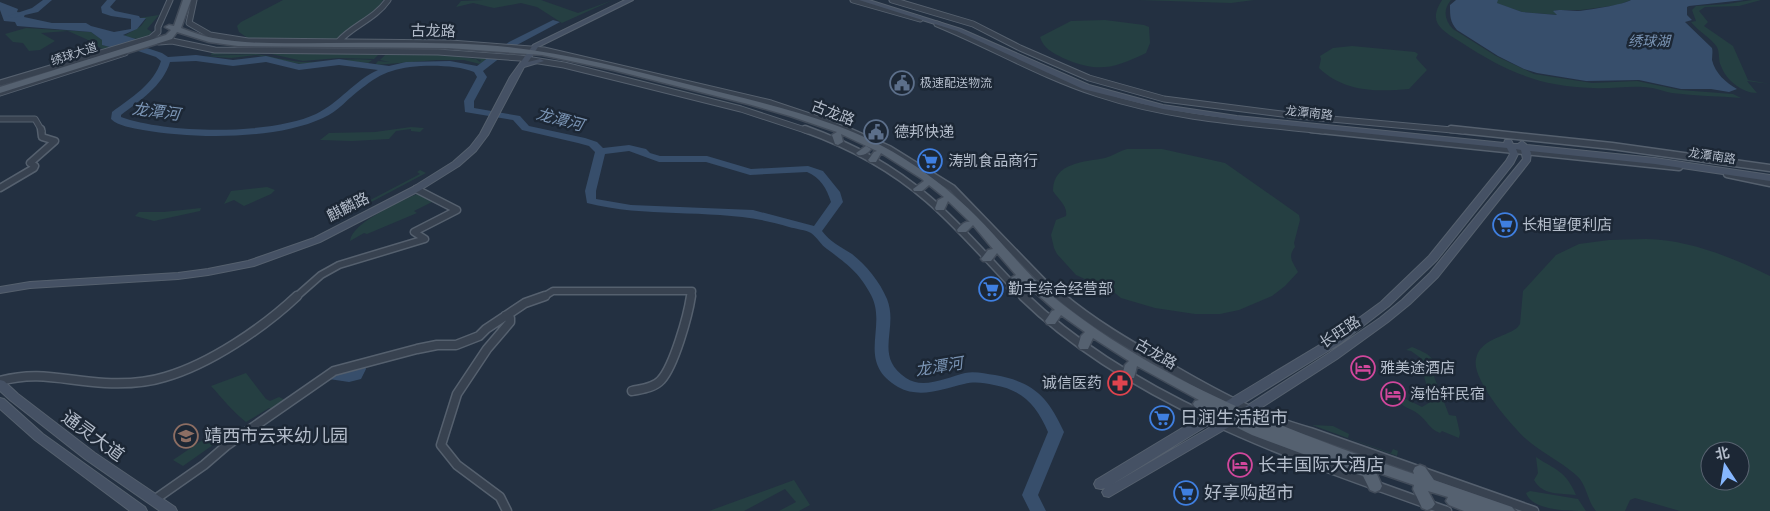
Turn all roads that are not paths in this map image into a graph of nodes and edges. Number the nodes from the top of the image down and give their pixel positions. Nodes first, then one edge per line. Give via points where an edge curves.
1 (170, 0) edge
2 (388, 0) edge
3 (624, 0) edge
4 (630, 0) edge
5 (853, 0) edge
6 (862, 0) edge
7 (881, 0) edge
8 (188, 1) edge
9 (889, 1) edge
10 (172, 31) junction
11 (152, 41) junction
12 (338, 42) junction
13 (226, 44) junction
14 (451, 44) junction
15 (288, 46) junction
16 (206, 47) junction
17 (116, 52) junction
18 (514, 52) junction
19 (88, 59) junction
20 (73, 61) junction
21 (540, 61) joint
22 (589, 65) junction
23 (651, 80) junction
24 (0, 83) edge
25 (0, 90) edge
26 (1289, 116) junction
27 (1260, 117) junction
28 (0, 119) edge
29 (488, 121) junction
30 (1372, 128) junction
31 (1517, 146) junction
32 (1770, 168) edge
33 (1770, 172) edge
34 (1770, 178) edge
35 (1770, 183) edge
36 (0, 188) edge
37 (416, 189) junction
38 (973, 225) junction
39 (997, 252) junction
40 (0, 285) edge
41 (0, 290) edge
42 (1059, 312) junction
43 (505, 316) junction
44 (1134, 364) junction
45 (0, 383) edge
46 (632, 391) dead end
47 (0, 402) edge
48 (1220, 410) junction
49 (1236, 417) junction
50 (1349, 446) junction
51 (1351, 468) junction
52 (1420, 471) junction
53 (1372, 479) junction
54 (1424, 487) junction
55 (1490, 496) junction
56 (154, 500) junction
57 (1427, 504) junction
58 (1504, 510) edge
59 (140, 511) edge
60 (170, 511) edge
61 (507, 511) edge
62 (1447, 511) edge
63 (1481, 511) edge
64 (1534, 511) edge

1 - 11 street
2 - 12 street via 375,15 350,30
3 - 18 main road
4 - 18 main road
5 - 31 street via 954,30 1063,82 1126,102 1218,119
6 - 27 main road, 龙潭南路 via 950,26 1097,91 1163,107
7 - 9 main road, 龙潭南路
8 - 10 main road
8 - 13 street via 189,22
9 - 26 street via 973,24 1080,75 1117,87 1176,101
9 - 27 main road, 龙潭南路 via 977,30 1054,68 1112,89 1166,103
10 - 11 main road, 绣球大道
10 - 13 main road, 古龙路
10 - 16 main road, 古龙路
11 - 16 street
11 - 17 main road, 绣球大道
11 - 17 street
12 - 14 street
12 - 15 street
13 - 15 main road, 古龙路
13 - 15 main road, 古龙路 via 253,49
13 - 16 main road, 古龙路
14 - 15 main road, 古龙路
14 - 18 main road, 古龙路
15 - 18 main road, 古龙路
17 - 19 main road, 绣球大道
17 - 20 street
17 - 25 main road, 绣球大道
18 - 21 main road
18 - 22 main road, 古龙路
18 - 29 main road, 麒麟路 via 517,66
19 - 20 main road
19 - 25 main road, 绣球大道
20 - 24 street
21 - 22 street
22 - 23 main road, 古龙路
22 - 23 main road, 古龙路 via 616,76
23 - 38 main road, 古龙路 via 837,138 875,157
23 - 38 main road, 古龙路 via 769,107 816,121 876,146 914,167 950,198
26 - 27 main road, 龙潭南路
26 - 30 main road, 龙潭南路
26 - 32 street via 1370,120 1612,146
27 - 30 main road, 龙潭南路
28 - 36 street via 35,119 43,132 42,137 55,141 30,163 36,166 34,168
29 - 37 main road, 麒麟路 via 480,140 463,158
29 - 40 main road, 麒麟路 via 465,152 441,170 355,218 270,254 196,270
30 - 31 main road, 龙潭南路
31 - 33 main road, 龙潭南路 via 1671,157
31 - 34 main road, 龙潭南路 via 1680,164
31 - 35 street
31 - 48 main road, 长旺路 via 1503,171 1433,258 1400,291 1337,340
31 - 49 main road, 长旺路 via 1526,159 1434,275 1367,333
37 - 41 main road, 麒麟路 via 312,242 244,265 178,276 30,285
37 - 45 street via 457,210 414,232 424,239 348,262 327,272 244,336 187,369 135,382 96,383 33,375
38 - 39 main road, 古龙路
38 - 39 street
39 - 42 main road, 古龙路 via 1031,277
39 - 42 main road, 古龙路 via 1015,283
42 - 44 main road, 古龙路 via 1113,341
42 - 44 main road, 古龙路 via 1086,341
43 - 46 street via 525,303 557,290 692,291 676,352 662,379
43 - 56 street via 479,336 456,345 437,345 334,371
43 - 61 street via 510,318 510,322 487,348 458,394 441,445 457,465 500,497
44 - 48 main road, 古龙路
44 - 48 main road, 古龙路 via 1173,377
45 - 56 main road, 通灵大道 via 90,456
47 - 59 main road, 通灵大道 via 39,437
48 - 49 main road, 古龙路
48 - 49 street
48 - 49 main road, 长旺路 via 1105,488
49 - 50 street via 1283,425
49 - 51 main road, 古龙路
49 - 51 main road, 古龙路 via 1279,445
50 - 51 main road
50 - 52 street
51 - 53 main road, 古龙路
51 - 54 main road, 古龙路
52 - 54 main road
52 - 55 street
53 - 54 main road, 古龙路
53 - 57 street
54 - 57 main road
54 - 58 main road, 古龙路
54 - 63 main road, 古龙路
55 - 58 main road
55 - 64 street
56 - 60 main road, 通灵大道
57 - 62 street

